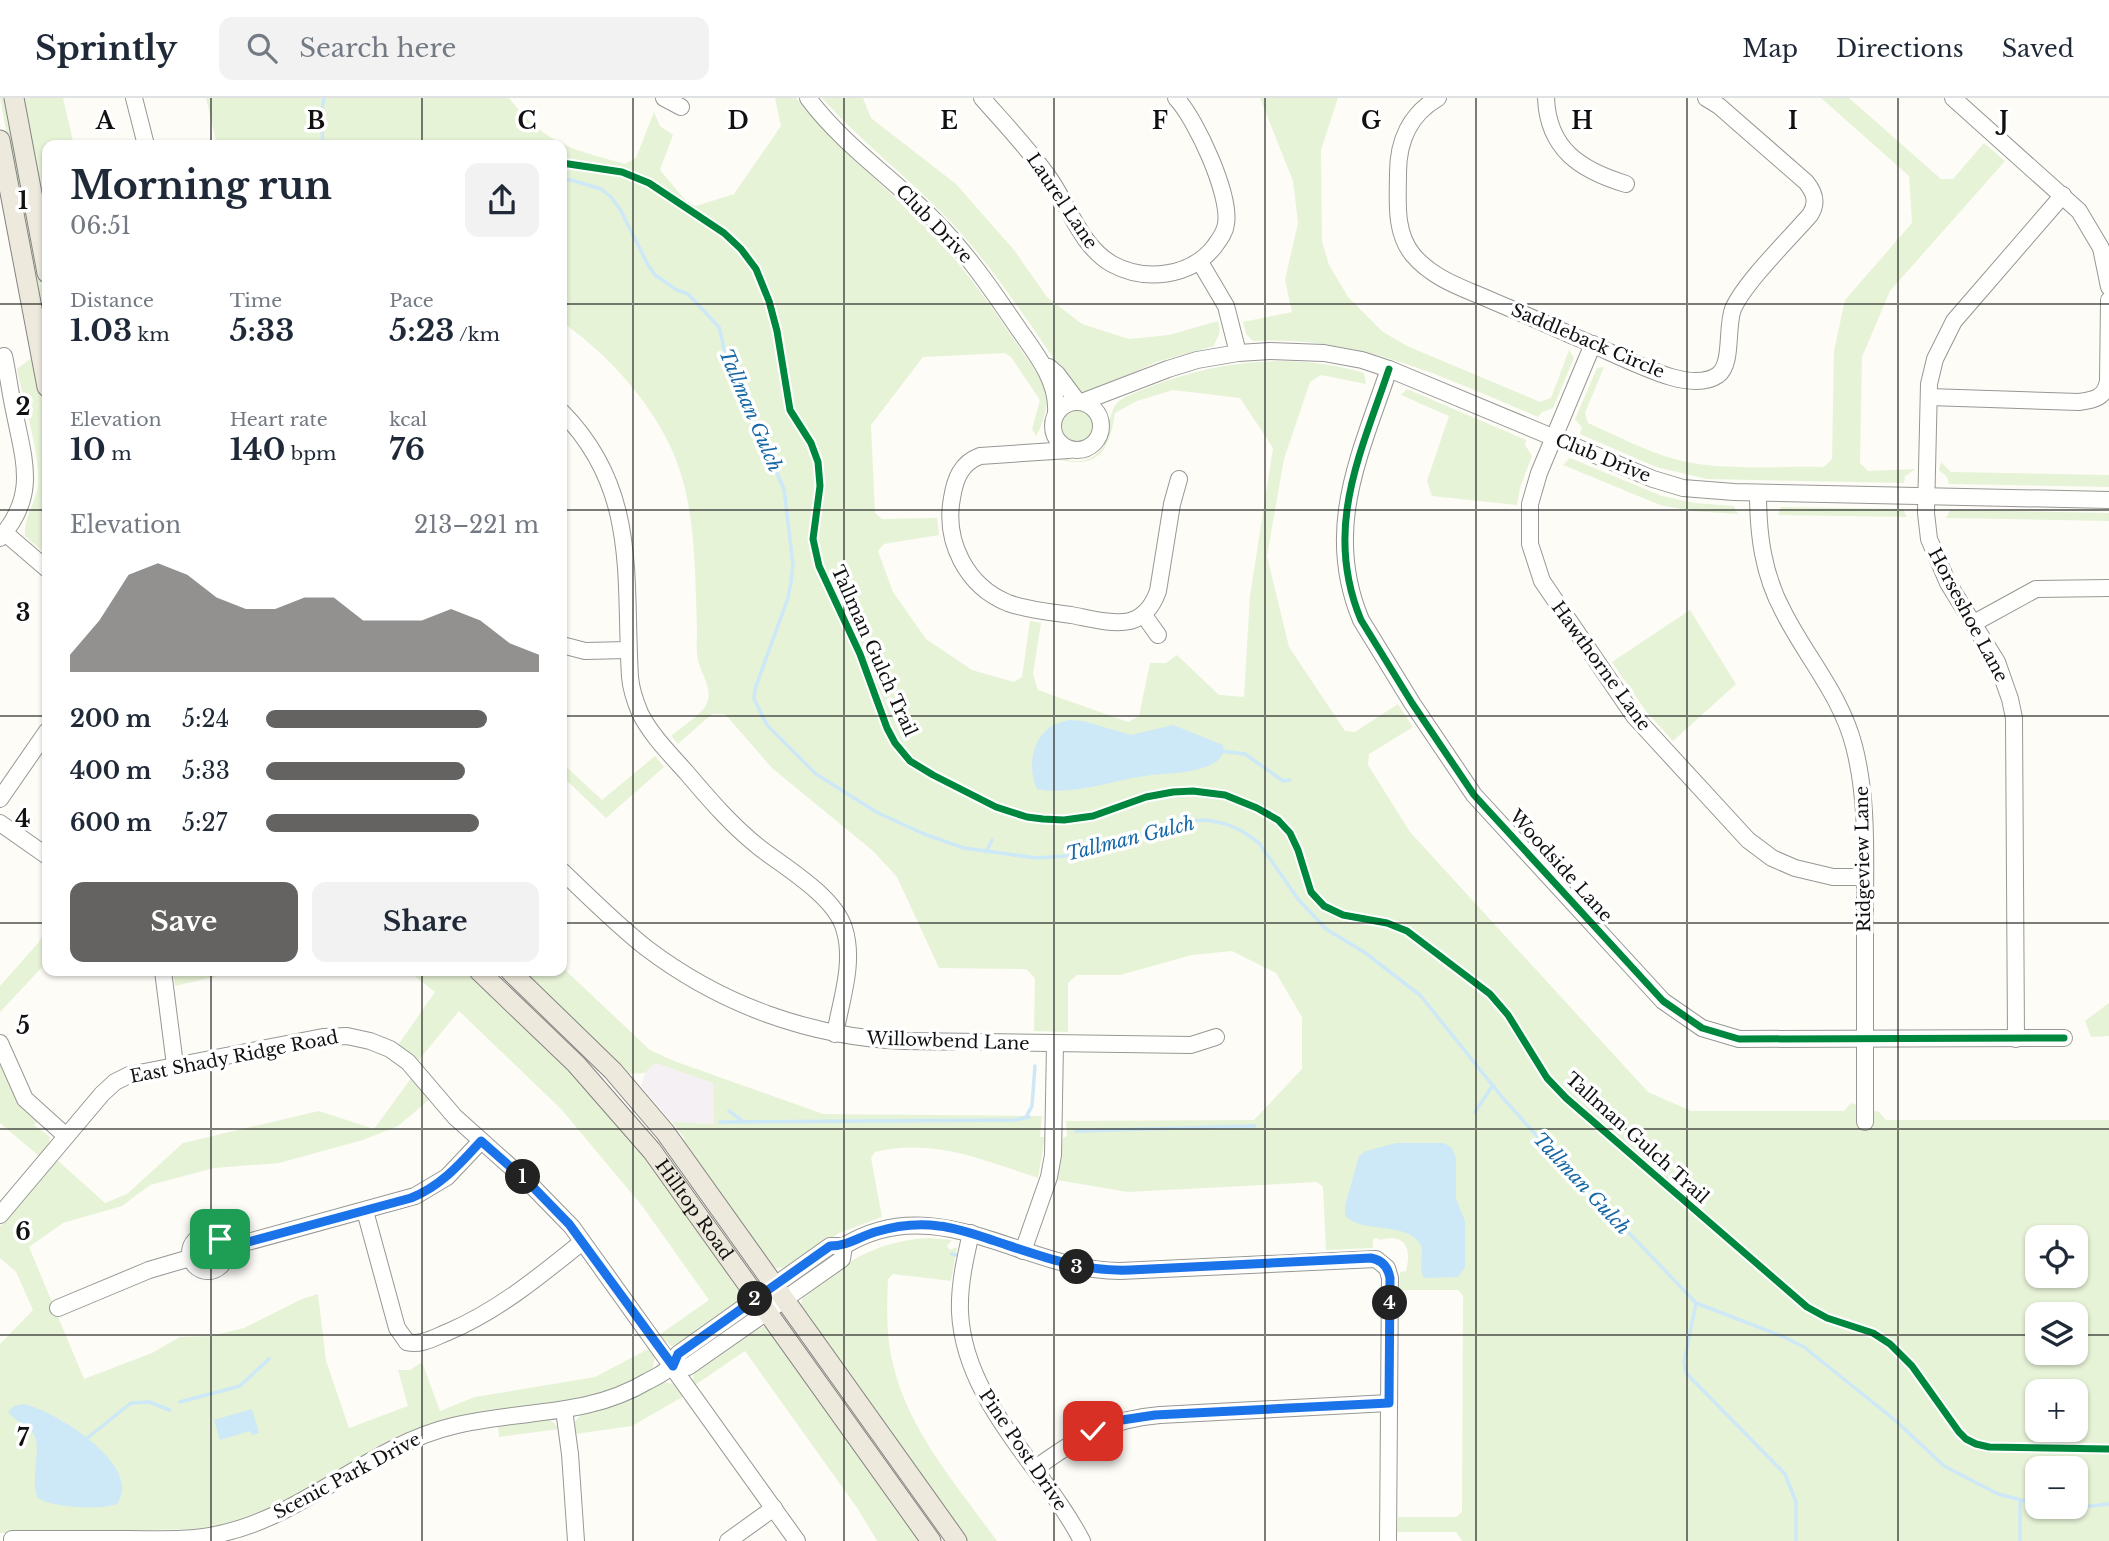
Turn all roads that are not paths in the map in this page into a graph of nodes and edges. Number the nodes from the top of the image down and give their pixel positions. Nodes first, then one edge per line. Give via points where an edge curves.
1 (14, 98) edge
2 (134, 98) edge
3 (664, 98) edge
4 (808, 98) edge
5 (982, 98) edge
6 (1176, 98) edge
7 (1438, 98) edge
8 (1546, 98) edge
9 (1706, 98) edge
10 (1953, 98) edge
11 (681, 107) dead end
12 (145, 140) edge
13 (0, 141) edge
14 (1626, 184) dead end
15 (2063, 195) junction
16 (42, 246) edge
17 (1200, 262) junction
18 (2109, 287) edge
19 (2109, 300) edge
20 (1593, 344) junction
21 (1238, 353) junction
22 (4, 356) dead end
23 (42, 361) edge
24 (1044, 364) junction
25 (1390, 369) junction
26 (1118, 390) junction
27 (1928, 397) junction
28 (2105, 399) edge
29 (1080, 402) junction
30 (567, 418) edge
31 (1054, 419) junction
32 (1101, 422) junction
33 (1554, 438) junction
34 (968, 441) dead end
35 (1069, 450) junction
36 (1027, 451) junction
37 (974, 458) junction
38 (1179, 480) dead end
39 (1758, 493) junction
40 (1927, 496) junction
41 (2109, 500) edge
42 (2, 535) edge
43 (42, 565) edge
44 (2109, 588) edge
45 (1143, 614) junction
46 (1973, 623) junction
47 (1158, 635) dead end
48 (567, 646) edge
49 (628, 650) junction
50 (42, 738) edge
51 (0, 799) edge
52 (0, 822) edge
53 (42, 852) edge
54 (567, 876) edge
55 (1865, 877) junction
56 (164, 976) edge
57 (484, 976) edge
58 (515, 976) edge
59 (835, 1034) junction
60 (1216, 1037) dead end
61 (2064, 1038) dead end
62 (1865, 1039) junction
63 (2016, 1039) junction
64 (0, 1043) edge
65 (1055, 1044) junction
66 (175, 1065) junction
67 (1865, 1122) dead end
68 (66, 1136) junction
69 (481, 1141) junction
70 (365, 1211) junction
71 (0, 1215) edge
72 (971, 1233) junction
73 (583, 1242) junction
74 (226, 1248) junction
75 (1023, 1251) junction
76 (190, 1258) junction
77 (780, 1292) junction
78 (763, 1304) junction
79 (58, 1308) dead end
80 (673, 1366) junction
81 (1389, 1403) junction
82 (564, 1410) junction
83 (1036, 1468) junction
84 (774, 1508) junction
85 (12, 1540) edge
86 (576, 1541) edge
87 (728, 1541) edge
88 (797, 1541) edge
89 (931, 1541) edge
90 (957, 1541) edge
91 (1082, 1541) edge
92 (1388, 1541) edge

1 - 16 main road
2 - 12 street
3 - 11 street
4 - 24 street, Club Drive via 957,244
5 - 17 street, Laurel Lane via 1037,161 1103,258 1125,269 1155,274
6 - 17 street via 1192,118 1227,206 1225,230
7 - 20 street, Saddleback Circle via 1415,117 1400,147 1398,216 1409,250 1447,282
8 - 14 street via 1552,130 1565,150 1593,172
9 - 20 street, Saddleback Circle via 1823,199 1735,305 1724,379 1671,377
10 - 15 street
13 - 23 main road
15 - 18 street via 2096,236
15 - 27 street, Horseshoe Lane via 1954,321 1932,367
17 - 21 street via 1226,306
19 - 28 street
20 - 33 street, Hawthorne Lane
21 - 25 street, Club Drive via 1324,353
21 - 26 street, Club Drive via 1197,360
22 - 42 street via 26,475 21,507
24 - 29 street, Club Drive
24 - 31 street, Club Drive via 1054,391
25 - 33 street, Club Drive
25 - 62 street, Woodside Lane via 1347,500 1348,580 1365,628 1465,783 1644,981 1689,1020 1739,1039
26 - 29 street, Club Drive
26 - 32 street
27 - 28 street
27 - 40 street, Horseshoe Lane
29 - 31 street via 1066,404
29 - 32 street via 1094,409
30 - 49 street via 596,457 618,509 625,552
31 - 35 street via 1056,439
31 - 36 street via 1047,435
32 - 35 street via 1095,443
33 - 39 street, Club Drive via 1675,486
33 - 55 street, Hawthorne Lane via 1530,504 1532,554 1547,590 1611,684 1642,725 1762,851 1813,874
34 - 37 street
35 - 36 street
36 - 37 street
37 - 45 street via 955,482 950,521 959,557 982,587 1011,604 1054,612 1122,622
38 - 45 street via 1158,591
39 - 40 street, Club Drive
39 - 55 street, Ridgeview Lane via 1760,541 1776,596 1837,700 1853,743 1863,793
40 - 41 street, Club Drive
40 - 46 street, Horseshoe Lane via 1927,533 1934,556
42 - 43 street
44 - 46 street via 2036,589
45 - 47 street
46 - 63 street, Horseshoe Lane via 2001,670 2015,727
48 - 49 street
49 - 59 street via 637,706 663,747 733,824 822,897 842,923 848,960
50 - 51 street
52 - 53 street
54 - 59 street, Willowbend Lane via 632,936 690,978 762,1012
55 - 62 street, Ridgeview Lane
56 - 66 street
57 - 78 main road, Hilltop Road via 576,1064 628,1122
58 - 77 main road, Hilltop Road via 644,1107
59 - 65 street, Willowbend Lane via 904,1041
60 - 65 street, Willowbend Lane via 1191,1045
61 - 63 street, Woodside Lane
62 - 63 street, Woodside Lane
62 - 67 street, Ridgeview Lane
64 - 68 street via 25,1099
65 - 75 street via 1053,1155
66 - 68 street, East Shady Ridge Road via 136,1072 115,1082
66 - 69 street, East Shady Ridge Road via 317,1038 361,1038 408,1062
68 - 71 street, East Shady Ridge Road
69 - 70 street via 431,1188
69 - 73 street, East Shady Ridge Road via 540,1194
70 - 73 street via 404,1348 487,1313
70 - 74 street
72 - 75 street
72 - 77 street, Scenic Park Drive via 938,1226 877,1231 844,1246 830,1246
72 - 83 street, Pine Post Drive via 960,1307 968,1358 983,1393
73 - 80 street, East Shady Ridge Road
74 - 76 street via 217,1237 203,1236 192,1244
74 - 76 street via 225,1261 215,1271 198,1269
75 - 81 street via 1072,1266 1108,1270 1388,1259
76 - 79 street
77 - 78 street, Scenic Park Drive
77 - 90 main road, Hilltop Road
78 - 80 street, Scenic Park Drive via 688,1367
78 - 89 main road, Hilltop Road
80 - 82 street, Scenic Park Drive via 614,1399
80 - 84 street, East Shady Ridge Road
81 - 83 street via 1131,1419 1085,1434
81 - 92 street
82 - 85 street, Scenic Park Drive via 470,1422 428,1433 278,1514 222,1534 176,1539
82 - 86 street
83 - 91 street, Pine Post Drive
84 - 87 street
84 - 88 street, East Shady Ridge Road

